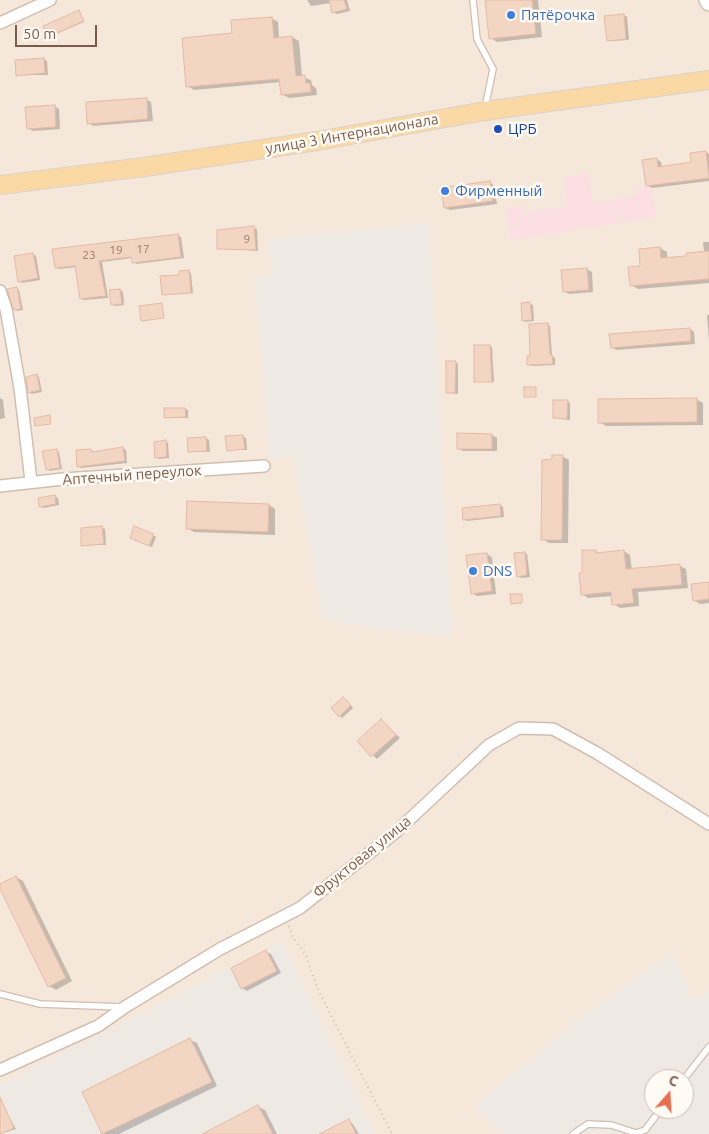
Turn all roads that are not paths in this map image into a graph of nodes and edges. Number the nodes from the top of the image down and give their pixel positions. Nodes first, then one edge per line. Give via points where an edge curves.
1 (50, 0) edge
2 (473, 0) edge
3 (0, 23) edge
4 (708, 83) edge
5 (485, 110) junction
6 (0, 185) edge
7 (0, 291) edge
8 (264, 466) dead end
9 (31, 481) junction
10 (0, 486) edge
11 (709, 824) edge
12 (0, 994) edge
13 (125, 1007) junction
14 (709, 1047) edge
15 (692, 1069) edge
16 (0, 1070) edge
17 (653, 1119) edge
18 (573, 1134) edge

1 - 3 street
2 - 5 lane via 477,39 493,69
4 - 5 main road, улица 3 Интернационала
5 - 6 main road, улица 3 Интернационала via 308,143
7 - 9 street via 20,388
8 - 9 street, Аптечный переулок
9 - 10 street, Аптечный переулок
11 - 13 street, Фруктовая улица via 553,729 519,728 489,745 397,831 300,908 220,949
12 - 13 lane via 40,1004
13 - 16 street, Фруктовая улица via 98,1026
14 - 15 lane
17 - 18 lane via 644,1130 636,1133 611,1125 588,1124

